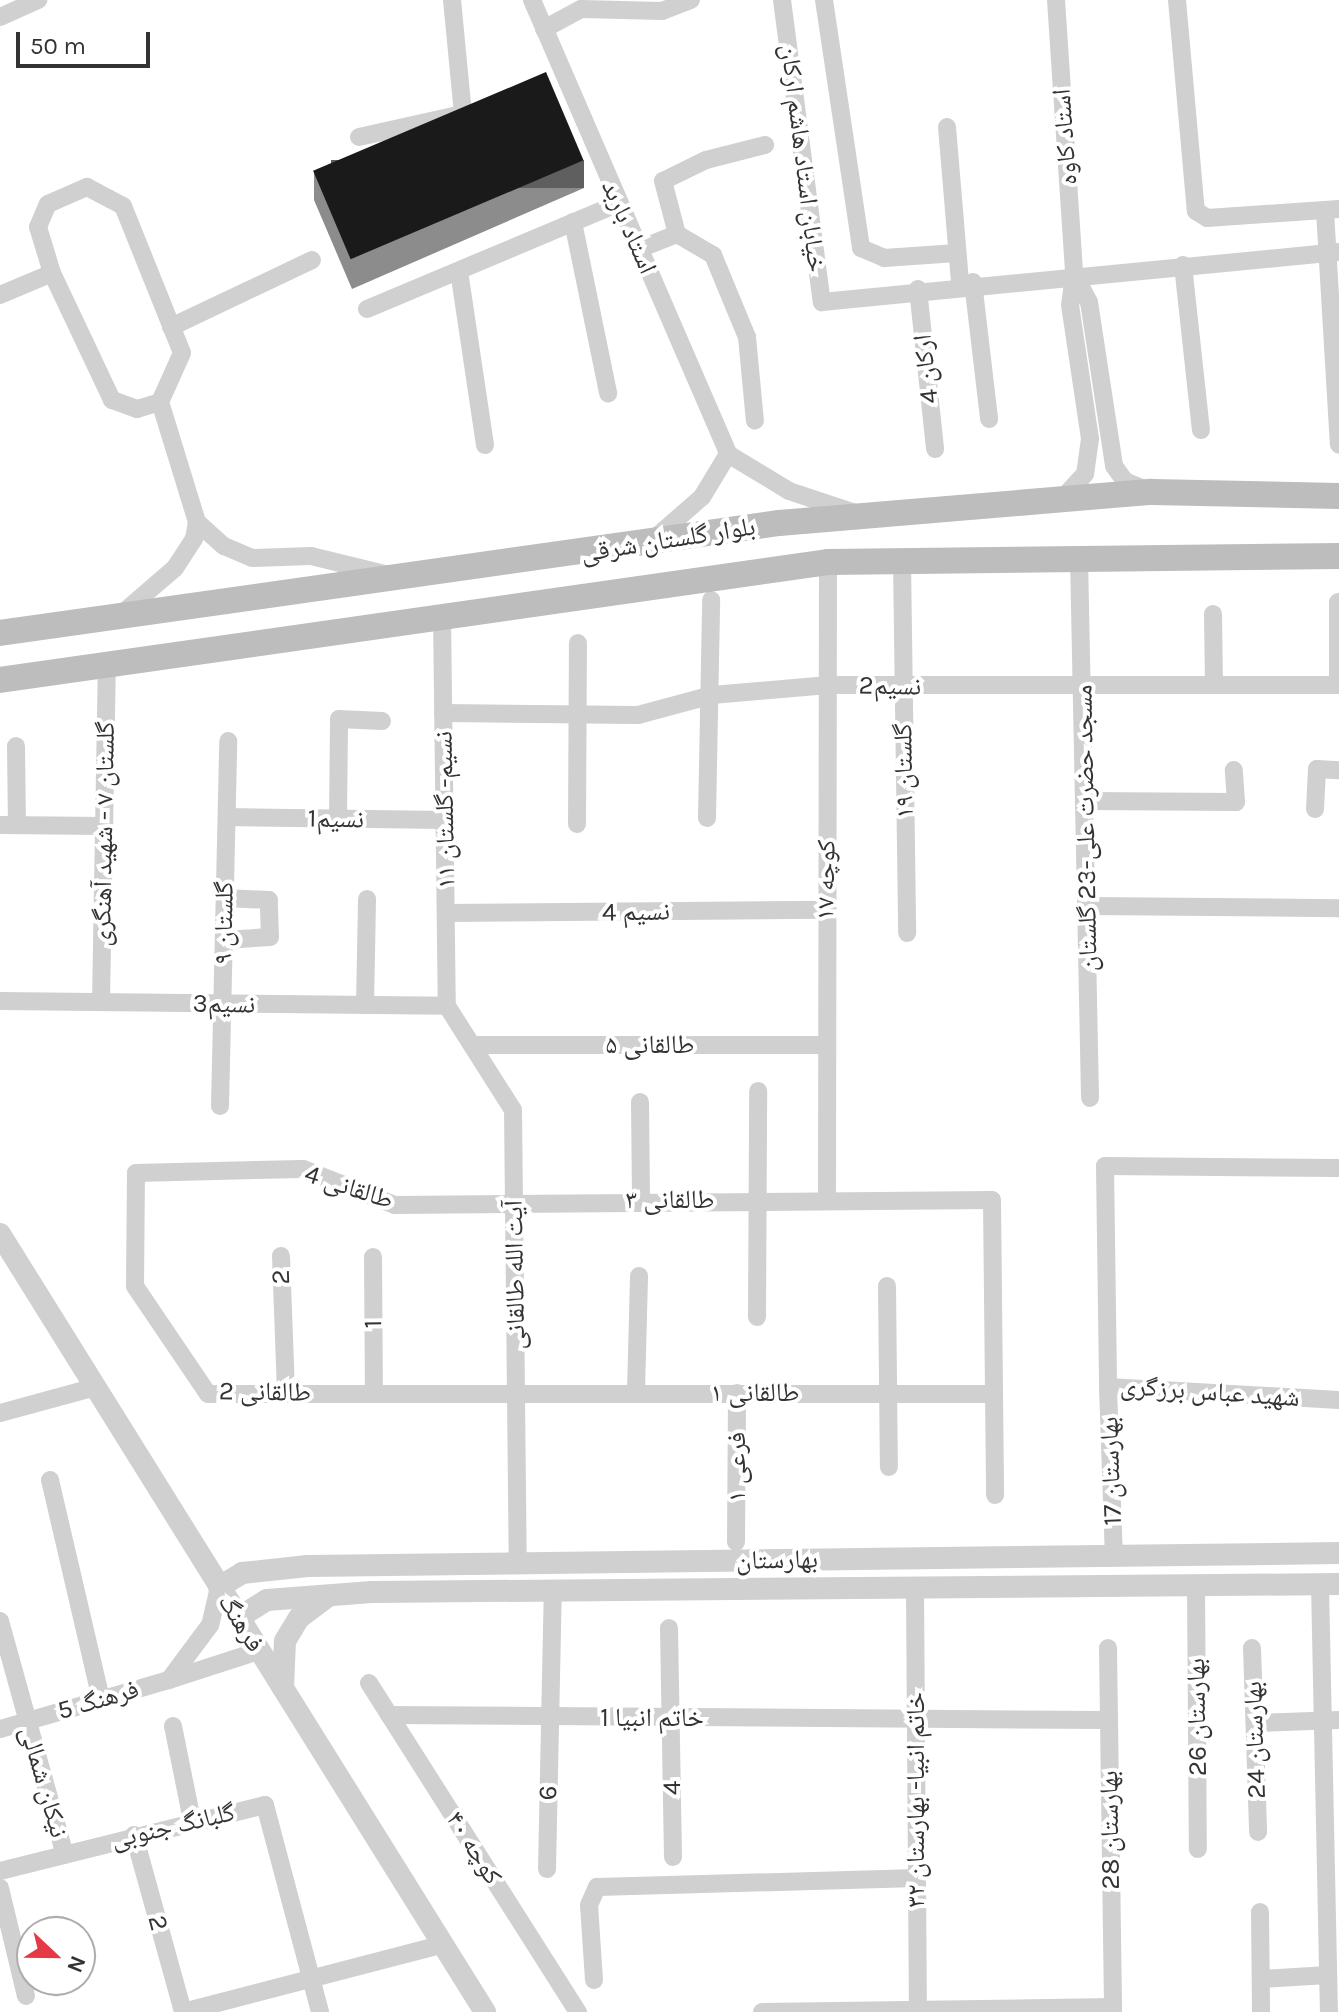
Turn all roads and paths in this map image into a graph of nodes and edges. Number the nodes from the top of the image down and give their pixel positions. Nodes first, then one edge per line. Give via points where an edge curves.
1 (38, 0) edge
2 (452, 0) edge
3 (532, 0) edge
4 (691, 0) edge
5 (782, 0) edge
6 (824, 0) edge
7 (1056, 0) edge
8 (1177, 0) edge
9 (581, 4) edge
10 (664, 5) edge
11 (0, 17) edge
12 (544, 29) junction
13 (947, 127) dead end
14 (359, 137) dead end
15 (765, 145) dead end
16 (619, 203) junction
17 (1332, 210) edge
18 (573, 222) junction
19 (677, 234) junction
20 (639, 249) junction
21 (1334, 252) edge
22 (957, 253) junction
23 (312, 260) dead end
24 (1183, 265) junction
25 (459, 271) junction
26 (52, 273) junction
27 (1074, 274) junction
28 (966, 282) junction
29 (918, 289) junction
30 (0, 295) edge
31 (367, 309) dead end
32 (171, 327) junction
33 (608, 393) dead end
34 (160, 402) junction
35 (989, 419) dead end
36 (755, 421) dead end
37 (1201, 430) dead end
38 (485, 445) dead end
39 (1339, 445) edge
40 (935, 449) dead end
41 (728, 454) junction
42 (1152, 492) junction
43 (1339, 496) edge
44 (1062, 499) junction
45 (874, 520) junction
46 (197, 522) junction
47 (647, 543) junction
48 (1339, 556) edge
49 (1079, 558) junction
50 (902, 561) junction
51 (828, 562) junction
52 (399, 578) junction
53 (711, 600) dead end
54 (1338, 602) edge
55 (442, 614) junction
56 (1213, 614) dead end
57 (116, 619) junction
58 (0, 633) edge
59 (578, 643) dead end
60 (107, 666) junction
61 (0, 680) edge
62 (1083, 684) junction
63 (829, 685) junction
64 (1214, 685) junction
65 (1338, 685) edge
66 (903, 688) junction
67 (712, 695) junction
68 (443, 713) junction
69 (577, 714) junction
70 (382, 721) dead end
71 (228, 741) dead end
72 (16, 746) dead end
73 (1234, 770) dead end
74 (1339, 770) edge
75 (1086, 801) junction
76 (1315, 809) dead end
77 (227, 817) junction
78 (707, 818) dead end
79 (338, 819) junction
80 (445, 820) junction
81 (577, 824) dead end
82 (8, 825) edge
83 (105, 826) junction
84 (225, 898) junction
85 (367, 899) dead end
86 (1089, 906) junction
87 (1339, 908) edge
88 (825, 910) junction
89 (446, 913) junction
90 (907, 933) dead end
91 (224, 940) junction
92 (0, 1001) edge
93 (101, 1002) junction
94 (222, 1004) junction
95 (365, 1005) junction
96 (447, 1006) junction
97 (474, 1045) junction
98 (826, 1045) junction
99 (758, 1091) dead end
100 (1090, 1098) dead end
101 (640, 1102) dead end
102 (220, 1106) dead end
103 (1339, 1168) edge
104 (136, 1173) joint
105 (827, 1198) junction
106 (759, 1199) junction
107 (641, 1200) junction
108 (514, 1201) junction
109 (0, 1234) edge
110 (281, 1256) dead end
111 (373, 1257) dead end
112 (639, 1276) dead end
113 (887, 1286) dead end
114 (757, 1317) dead end
115 (96, 1387) junction
116 (1108, 1387) junction
117 (516, 1390) junction
118 (374, 1392) junction
119 (636, 1392) junction
120 (286, 1393) junction
121 (737, 1393) junction
122 (888, 1393) junction
123 (994, 1394) junction
124 (1339, 1400) edge
125 (0, 1413) edge
126 (889, 1467) dead end
127 (50, 1480) dead end
128 (995, 1495) dead end
129 (736, 1542) dead end
130 (1330, 1553) edge
131 (1114, 1555) junction
132 (914, 1558) junction
133 (518, 1563) junction
134 (1330, 1584) edge
135 (1196, 1585) junction
136 (219, 1587) junction
137 (915, 1590) junction
138 (519, 1591) junction
139 (553, 1591) junction
140 (330, 1595) junction
141 (238, 1618) junction
142 (0, 1621) edge
143 (669, 1628) dead end
144 (1108, 1648) dead end
145 (1252, 1648) dead end
146 (258, 1651) junction
147 (169, 1680) junction
148 (369, 1683) dead end
149 (283, 1689) junction
150 (101, 1699) junction
151 (389, 1715) junction
152 (550, 1718) junction
153 (671, 1718) junction
154 (916, 1720) junction
155 (1109, 1720) junction
156 (1332, 1720) edge
157 (27, 1721) junction
158 (1255, 1723) junction
159 (173, 1726) dead end
160 (0, 1729) edge
161 (192, 1820) junction
162 (1258, 1832) dead end
163 (134, 1835) junction
164 (1198, 1849) dead end
165 (64, 1851) junction
166 (673, 1857) dead end
167 (547, 1869) dead end
168 (0, 1871) edge
169 (917, 1878) junction
170 (0, 1888) edge
171 (1260, 1912) dead end
172 (441, 1945) junction
173 (16, 1954) edge
174 (1328, 1975) junction
175 (1261, 1979) junction
176 (312, 1980) junction
177 (594, 1980) dead end
178 (1113, 2009) edge
179 (918, 2010) junction
180 (183, 2012) edge
181 (320, 2012) edge
182 (485, 2012) edge
183 (578, 2012) edge
184 (762, 2012) edge
185 (1261, 2012) edge
186 (1329, 2012) edge

1 - 11 street
2 - 14 street via 463,114
3 - 12 street, استاد باربد
4 - 10 street
5 - 29 street, خیابان استاد هاشم ارکان via 822,302
6 - 22 street via 861,248 884,258
7 - 27 street, استاد کاوه
8 - 17 street via 1196,211 1207,218
9 - 10 street
9 - 12 street
12 - 16 street, استاد باربد
13 - 22 street
15 - 19 street via 706,160 663,181
16 - 18 street
16 - 20 street, استاد باربد
17 - 21 street
18 - 25 street
18 - 33 street
19 - 20 street
19 - 36 street via 713,255 729,280 731,309 747,337
20 - 41 street, استاد باربد
21 - 24 street, خیابان استاد هاشم ارکان
21 - 39 street
22 - 28 street
23 - 32 street
24 - 27 street, خیابان استاد هاشم ارکان
24 - 37 street
25 - 31 street
25 - 38 street
26 - 30 street
26 - 32 street via 38,227 48,204 87,187 106,192 123,206
26 - 34 street via 112,400 137,409
27 - 28 street, خیابان استاد هاشم ارکان
27 - 42 street, استاد کاوه via 1089,302 1114,466 1125,481
27 - 44 street, استاد کاوه via 1070,305 1090,439 1085,474
28 - 29 street, خیابان استاد هاشم ارکان
28 - 35 street
29 - 40 street, ارکان 4
32 - 34 street via 182,353
34 - 46 street
41 - 45 street via 789,491
41 - 47 street via 702,497
42 - 43 main road, بلوار گلستان شرقی
42 - 44 main road, بلوار گلستان شرقی
44 - 45 main road, بلوار گلستان شرقی
45 - 47 main road, بلوار گلستان شرقی via 779,523
46 - 52 street via 224,546 252,558 311,556
46 - 57 street via 187,554
47 - 52 main road, بلوار گلستان شرقی
48 - 49 main road, بلوار گلستان شرقی
49 - 50 main road, بلوار گلستان شرقی
49 - 62 street, مسجد حضرت علی-23 گلستان
50 - 51 main road, بلوار گلستان شرقی
50 - 66 street, گلستان ۱۹
51 - 55 main road, بلوار گلستان شرقی
51 - 63 street, کوچه ۱۷
52 - 57 main road, بلوار گلستان شرقی
53 - 67 street
54 - 65 street
55 - 60 main road, بلوار گلستان شرقی
55 - 68 street, نسیم- گلستان ۱۱
56 - 64 street
57 - 58 main road, بلوار گلستان شرقی
59 - 69 street
60 - 61 main road, بلوار گلستان شرقی
60 - 83 street, گلستان ۷ - شهید آهنگری
62 - 64 street, نسیم2
62 - 66 street, نسیم2
62 - 75 street, مسجد حضرت علی-23 گلستان
63 - 66 street, نسیم2
63 - 67 street, نسیم2
63 - 88 street, کوچه ۱۷
64 - 65 street, نسیم2
66 - 90 street, گلستان ۱۹
67 - 69 street, نسیم2 via 638,715
67 - 78 street
68 - 69 street, نسیم2
68 - 80 street, نسیم- گلستان ۱۱
69 - 81 street
70 - 79 street via 339,719
71 - 77 street, گلستان ۹
72 - 82 street
73 - 75 street via 1236,802
74 - 76 street via 1317,769
75 - 86 street, مسجد حضرت علی-23 گلستان
77 - 79 street, نسیم1
77 - 84 street, گلستان ۹
79 - 80 street, نسیم1
80 - 89 street, نسیم- گلستان ۱۱
82 - 83 street
83 - 93 street, گلستان ۷ - شهید آهنگری
84 - 91 street, گلستان ۹
84 - 91 street via 269,900 270,937
85 - 95 street
86 - 87 street
86 - 100 street, مسجد حضرت علی-23 گلستان
88 - 89 street, نسیم 4
88 - 98 street, کوچه ۱۷
89 - 96 street, نسیم- گلستان ۱۱
91 - 94 street, گلستان ۹
92 - 93 street, نسیم3
93 - 94 street, نسیم3
94 - 95 street, نسیم3
94 - 102 street, گلستان ۹
95 - 96 street, نسیم3
96 - 97 street, آیت الله طالقانی
97 - 98 street, طالقانی ۵
97 - 108 street, آیت الله طالقانی via 513,1110
98 - 105 street, کوچه ۱۷
99 - 106 street
101 - 107 street
103 - 116 street, شهید عباس برزگری via 1105,1166
104 - 108 street, طالقانی 4 via 303,1169 395,1205
104 - 120 street, طالقانی 2 via 135,1286 208,1394
105 - 106 street, طالقانی ۳
105 - 123 street, طالقانی ۳ via 992,1200
106 - 107 street, طالقانی ۳
106 - 114 street
107 - 108 street, طالقانی ۳
108 - 117 street, آیت الله طالقانی
109 - 115 street, فرهنگ
110 - 120 street, 2
111 - 118 street, 1
112 - 119 street
113 - 122 street
115 - 125 street
115 - 136 street, فرهنگ
116 - 124 street, شهید عباس برزگری
116 - 131 street, بهارستان 17
117 - 118 street, طالقانی 2
117 - 119 street, طالقانی ۱
117 - 133 street, آیت الله طالقانی
118 - 120 street, طالقانی 2
119 - 121 street, طالقانی ۱
121 - 122 street, طالقانی ۱
121 - 129 street, فرعی ۱
122 - 123 street, طالقانی ۱
122 - 126 street
123 - 128 street
127 - 150 street
130 - 131 street, بهارستان
130 - 134 street
131 - 132 street, بهارستان
132 - 133 street, بهارستان
132 - 137 street
133 - 136 street, بهارستان via 308,1566 242,1573
133 - 138 street
134 - 135 street, بهارستان
134 - 156 street
135 - 137 street, بهارستان
135 - 164 street, بهارستان 26
136 - 141 street, فرهنگ
136 - 147 street, فرهنگ 5 via 210,1625
137 - 139 street, بهارستان
137 - 154 street, خاتم انبیا- بهارستان ۳۲
138 - 139 street, بهارستان
138 - 140 street, بهارستان
139 - 152 street, 6
140 - 141 street, بهارستان via 267,1600
140 - 149 street via 299,1618 285,1641
141 - 146 street, فرهنگ
142 - 157 street, نیکان شمالی
143 - 153 street, 4
144 - 155 street, بهارستان 28
145 - 158 street, بهارستان 24
146 - 147 street, فرهنگ 5
146 - 149 street, فرهنگ
147 - 150 street, فرهنگ 5
148 - 151 street, کوچه ۴۰
149 - 172 street, فرهنگ
150 - 157 street, فرهنگ 5
151 - 152 street, خاتم انبیا 1
151 - 183 street, کوچه ۴۰
152 - 153 street, خاتم انبیا 1
152 - 167 street, 6
153 - 154 street, خاتم انبیا 1
153 - 166 street, 4
154 - 155 street, خاتم انبیا 1
154 - 169 street, خاتم انبیا- بهارستان ۳۲
155 - 178 street, بهارستان 28
156 - 158 street
156 - 174 street
157 - 160 street, فرهنگ 5
157 - 165 street, نیکان شمالی
158 - 162 street, بهارستان 24
159 - 161 street
161 - 163 street, گلبانگ جنوبی
161 - 176 street, گلبانگ جنوبی via 265,1805
163 - 165 street, گلبانگ جنوبی
163 - 180 street, 2
165 - 168 street, گلبانگ جنوبی
169 - 177 street via 597,1887 589,1905
169 - 179 street, خاتم انبیا- بهارستان ۳۲
170 - 173 street
171 - 175 street
172 - 176 street
172 - 182 street, فرهنگ
174 - 175 street
174 - 186 street
175 - 185 street
176 - 180 street
176 - 181 street
178 - 179 street
179 - 184 street

